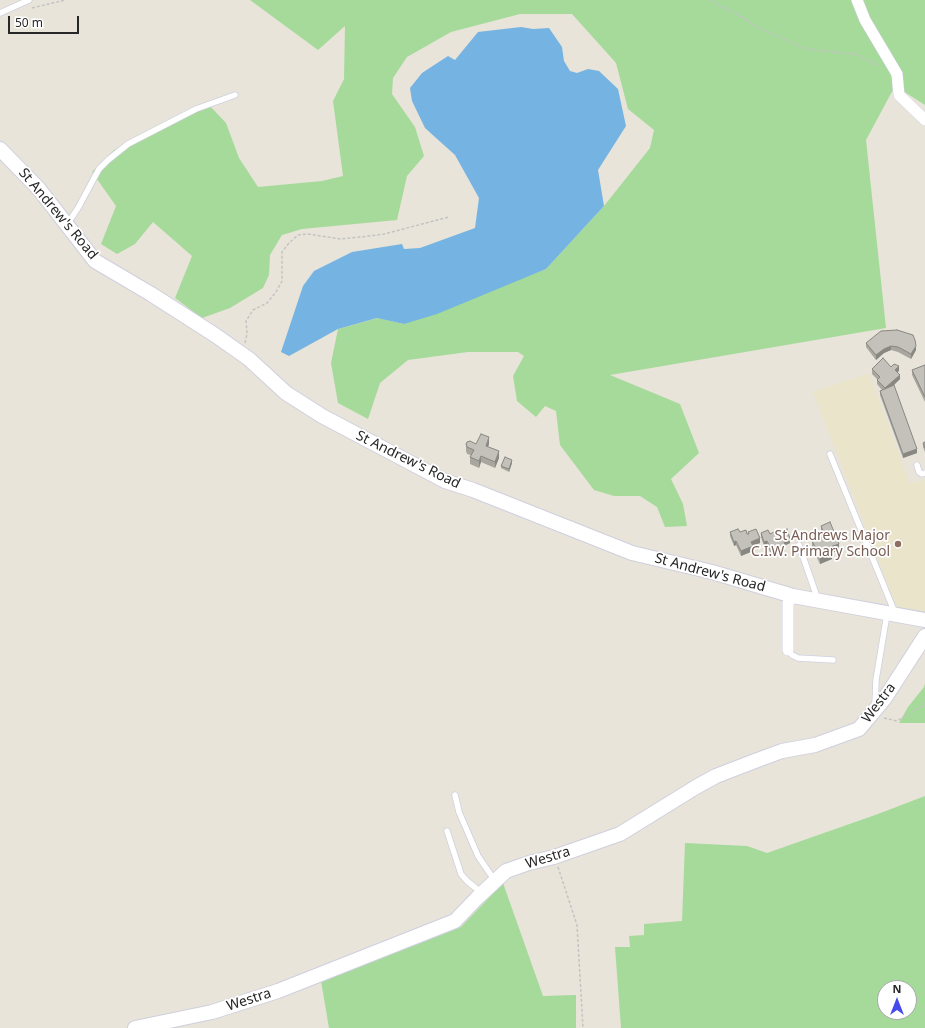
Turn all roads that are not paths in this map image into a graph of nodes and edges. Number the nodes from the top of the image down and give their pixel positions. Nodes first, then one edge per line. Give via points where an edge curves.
1 (29, 0) edge
2 (857, 0) edge
3 (0, 13) edge
4 (236, 95) dead end
5 (925, 120) edge
6 (0, 148) edge
7 (66, 225) junction
8 (830, 454) dead end
9 (916, 465) dead end
10 (925, 473) edge
11 (799, 546) dead end
12 (794, 596) junction
13 (818, 600) junction
14 (892, 614) junction
15 (925, 620) edge
16 (925, 636) edge
17 (788, 650) joint
18 (833, 660) dead end
19 (874, 713) junction
20 (455, 795) dead end
21 (447, 831) dead end
22 (495, 881) junction
23 (482, 893) junction
24 (135, 1028) edge

1 - 3 lane
2 - 5 street via 865,20 897,74 899,95
4 - 7 lane via 196,109 128,144 99,169
6 - 7 street, St Andrew's Road via 39,189
7 - 12 street, St Andrew's Road via 95,261 215,335 243,355 286,394 322,416 445,481 632,553 712,572
8 - 14 lane
9 - 10 lane via 922,474
11 - 13 lane
12 - 13 street, St Andrew's Road
12 - 17 street via 788,603
13 - 14 street, St Andrew's Road
14 - 15 street, St Andrew's Road
14 - 19 lane via 876,680
16 - 19 street, Westra
17 - 18 lane via 798,658
19 - 22 street, Westra via 859,730 815,745 782,751 716,776 620,834 506,871
20 - 22 lane via 459,812 478,856
21 - 23 lane via 461,874
22 - 23 street, Westra
23 - 24 street, Westra via 456,921 278,991 212,1012

